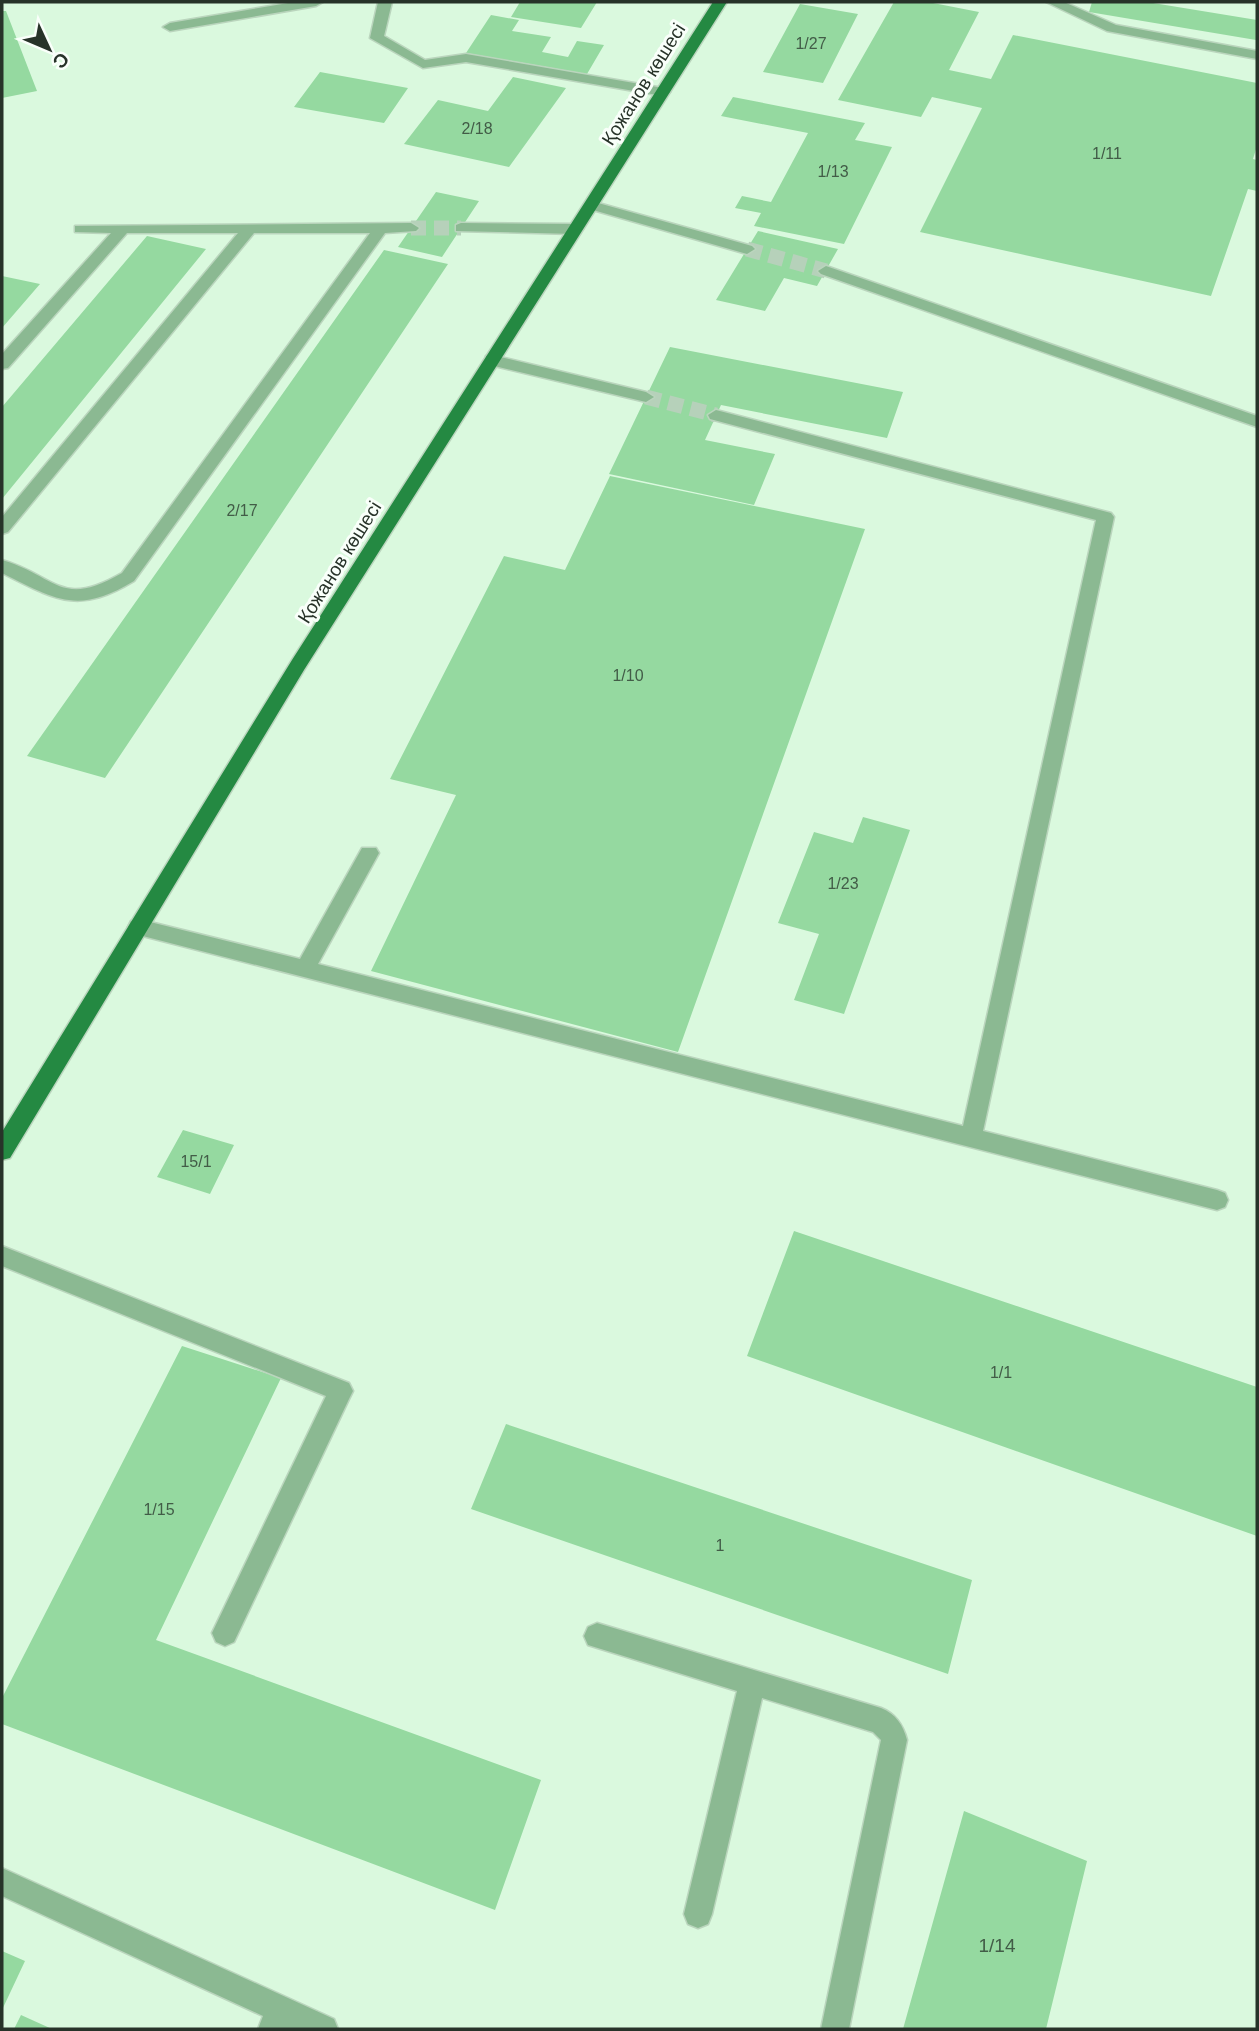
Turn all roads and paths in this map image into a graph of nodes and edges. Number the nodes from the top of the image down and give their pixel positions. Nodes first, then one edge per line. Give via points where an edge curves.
1 (316, 2) edge
2 (385, 2) edge
3 (720, 2) edge
4 (1053, 2) edge
5 (170, 27) dead end
6 (1257, 55) edge
7 (663, 92) junction
8 (591, 205) junction
9 (411, 228) tunnel mouth
10 (461, 228) tunnel mouth
11 (80, 229) dead end
12 (123, 229) junction
13 (249, 229) junction
14 (380, 229) junction
15 (575, 229) junction
16 (747, 249) tunnel mouth
17 (826, 271) tunnel mouth
18 (492, 360) junction
19 (2, 364) edge
20 (646, 397) tunnel mouth
21 (716, 415) tunnel mouth
22 (1257, 422) edge
23 (2, 528) edge
24 (2, 566) edge
25 (369, 853) dead end
26 (138, 927) junction
27 (305, 969) junction
28 (971, 1138) junction
29 (2, 1151) edge
30 (1217, 1200) dead end
31 (2, 1256) edge
32 (225, 1633) dead end
33 (597, 1636) dead end
34 (752, 1683) junction
35 (2, 1882) edge
36 (698, 1914) dead end
37 (276, 2019) edge
38 (324, 2029) edge
39 (835, 2029) edge

1 - 5 street
2 - 7 street via 377,38 423,64 466,58
3 - 7 main road, Қожанов көшесі
4 - 6 street via 1112,28
7 - 8 main road, Қожанов көшесі
8 - 15 main road, Қожанов көшесі
8 - 16 street
9 - 14 street
10 - 15 street
11 - 12 street
12 - 13 street
12 - 19 street
13 - 14 street
13 - 23 street
14 - 24 street via 128,577 102,595 72,599
15 - 18 main road, Қожанов көшесі
17 - 22 street
18 - 20 street
18 - 26 main road, Қожанов көшесі
21 - 28 street via 1105,517
25 - 27 street
26 - 27 street
26 - 29 main road, Қожанов көшесі
27 - 28 street
28 - 30 street
31 - 32 street via 341,1391
33 - 34 street
34 - 36 street
34 - 39 street via 881,1721 894,1740
35 - 37 street
37 - 38 street

